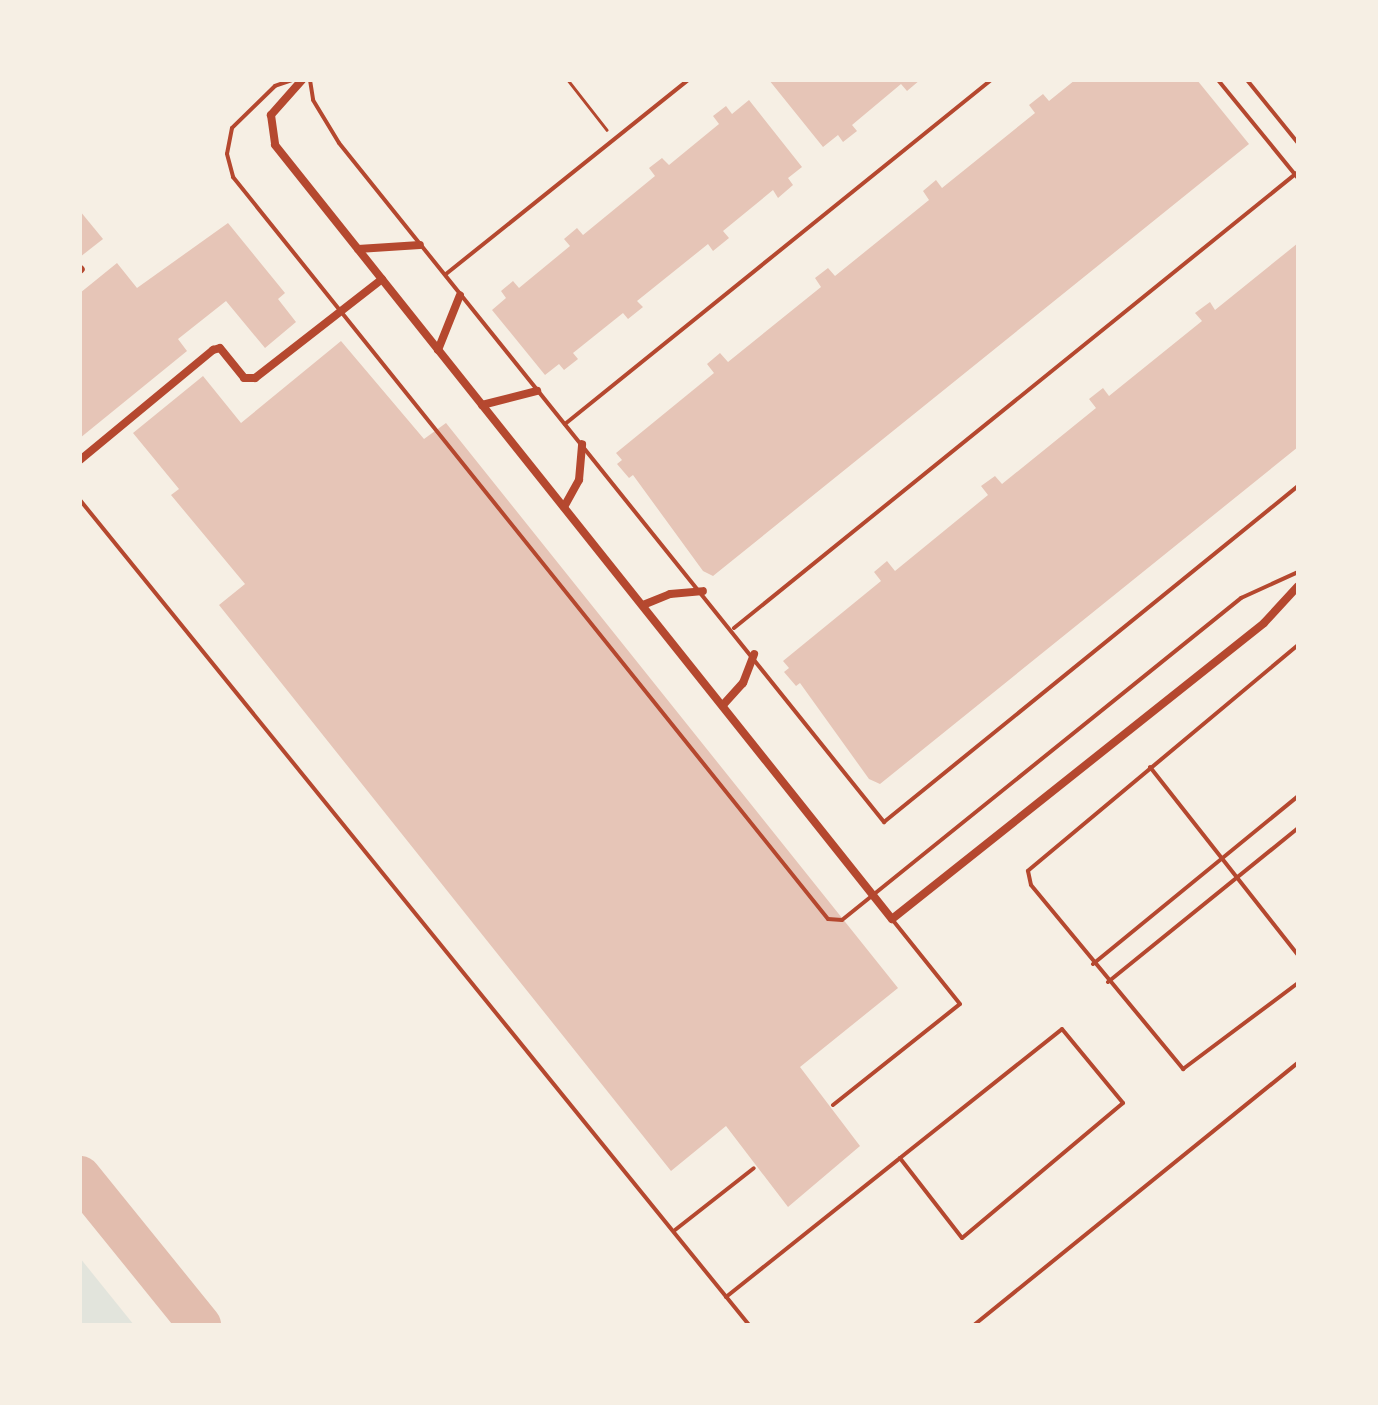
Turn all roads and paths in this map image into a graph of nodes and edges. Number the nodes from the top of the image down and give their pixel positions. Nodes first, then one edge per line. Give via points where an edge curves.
1 (292, 80) edge
2 (302, 80) edge
3 (310, 80) edge
4 (568, 80) edge
5 (688, 80) edge
6 (991, 80) edge
7 (1218, 80) edge
8 (1248, 80) edge
9 (614, 139) junction
10 (1298, 143) edge
11 (1297, 175) edge
12 (420, 245) junction
13 (358, 249) junction
14 (444, 276) junction
15 (382, 280) junction
16 (460, 295) junction
17 (438, 350) junction
18 (537, 392) junction
19 (482, 405) junction
20 (565, 424) junction
21 (582, 444) junction
22 (80, 460) edge
23 (1298, 486) edge
24 (80, 500) edge
25 (564, 507) junction
26 (1298, 572) edge
27 (1298, 586) edge
28 (703, 591) junction
29 (643, 605) junction
30 (734, 628) junction
31 (1298, 645) edge
32 (754, 654) junction
33 (724, 705) junction
34 (1150, 767) junction
35 (1298, 796) edge
36 (1298, 828) edge
37 (1222, 858) junction
38 (1237, 878) junction
39 (892, 919) junction
40 (1298, 955) edge
41 (1093, 964) junction
42 (1108, 982) junction
43 (1298, 983) edge
44 (1298, 1064) edge
45 (833, 1105) dead end
46 (900, 1158) junction
47 (754, 1168) dead end
48 (674, 1232) junction
49 (726, 1297) junction
50 (749, 1325) edge
51 (974, 1325) edge

1 - 26 lane via 275,86 232,128 229,168 432,432 824,917 842,920 1241,598
2 - 13 street via 277,103 269,124 274,144
3 - 12 lane via 322,118
4 - 9 path
5 - 9 lane
6 - 20 lane
7 - 11 lane
8 - 10 lane
9 - 14 lane
11 - 30 lane
12 - 13 street
12 - 14 lane
13 - 15 street
14 - 16 lane
15 - 17 street
15 - 22 street via 255,378 244,378 220,348 213,350
16 - 17 street
16 - 18 lane
17 - 19 street
18 - 19 street
18 - 20 lane
19 - 25 street
20 - 21 lane
21 - 25 street via 579,480
21 - 28 lane
23 - 32 lane via 884,822
24 - 48 lane
25 - 29 street
27 - 39 street via 1264,623
28 - 29 street
28 - 30 lane
29 - 33 street
30 - 32 lane
31 - 34 lane
32 - 33 street
33 - 39 street
34 - 37 lane
34 - 41 lane via 1028,871 1031,885
35 - 37 lane
36 - 38 lane
37 - 38 lane
37 - 41 lane
38 - 40 lane
38 - 42 lane
39 - 45 lane via 960,1004
41 - 42 lane
42 - 43 lane via 1183,1068
44 - 51 lane
46 - 46 lane via 1062,1029 1122,1103 962,1238
46 - 49 lane
47 - 48 lane
48 - 49 lane
49 - 50 lane

